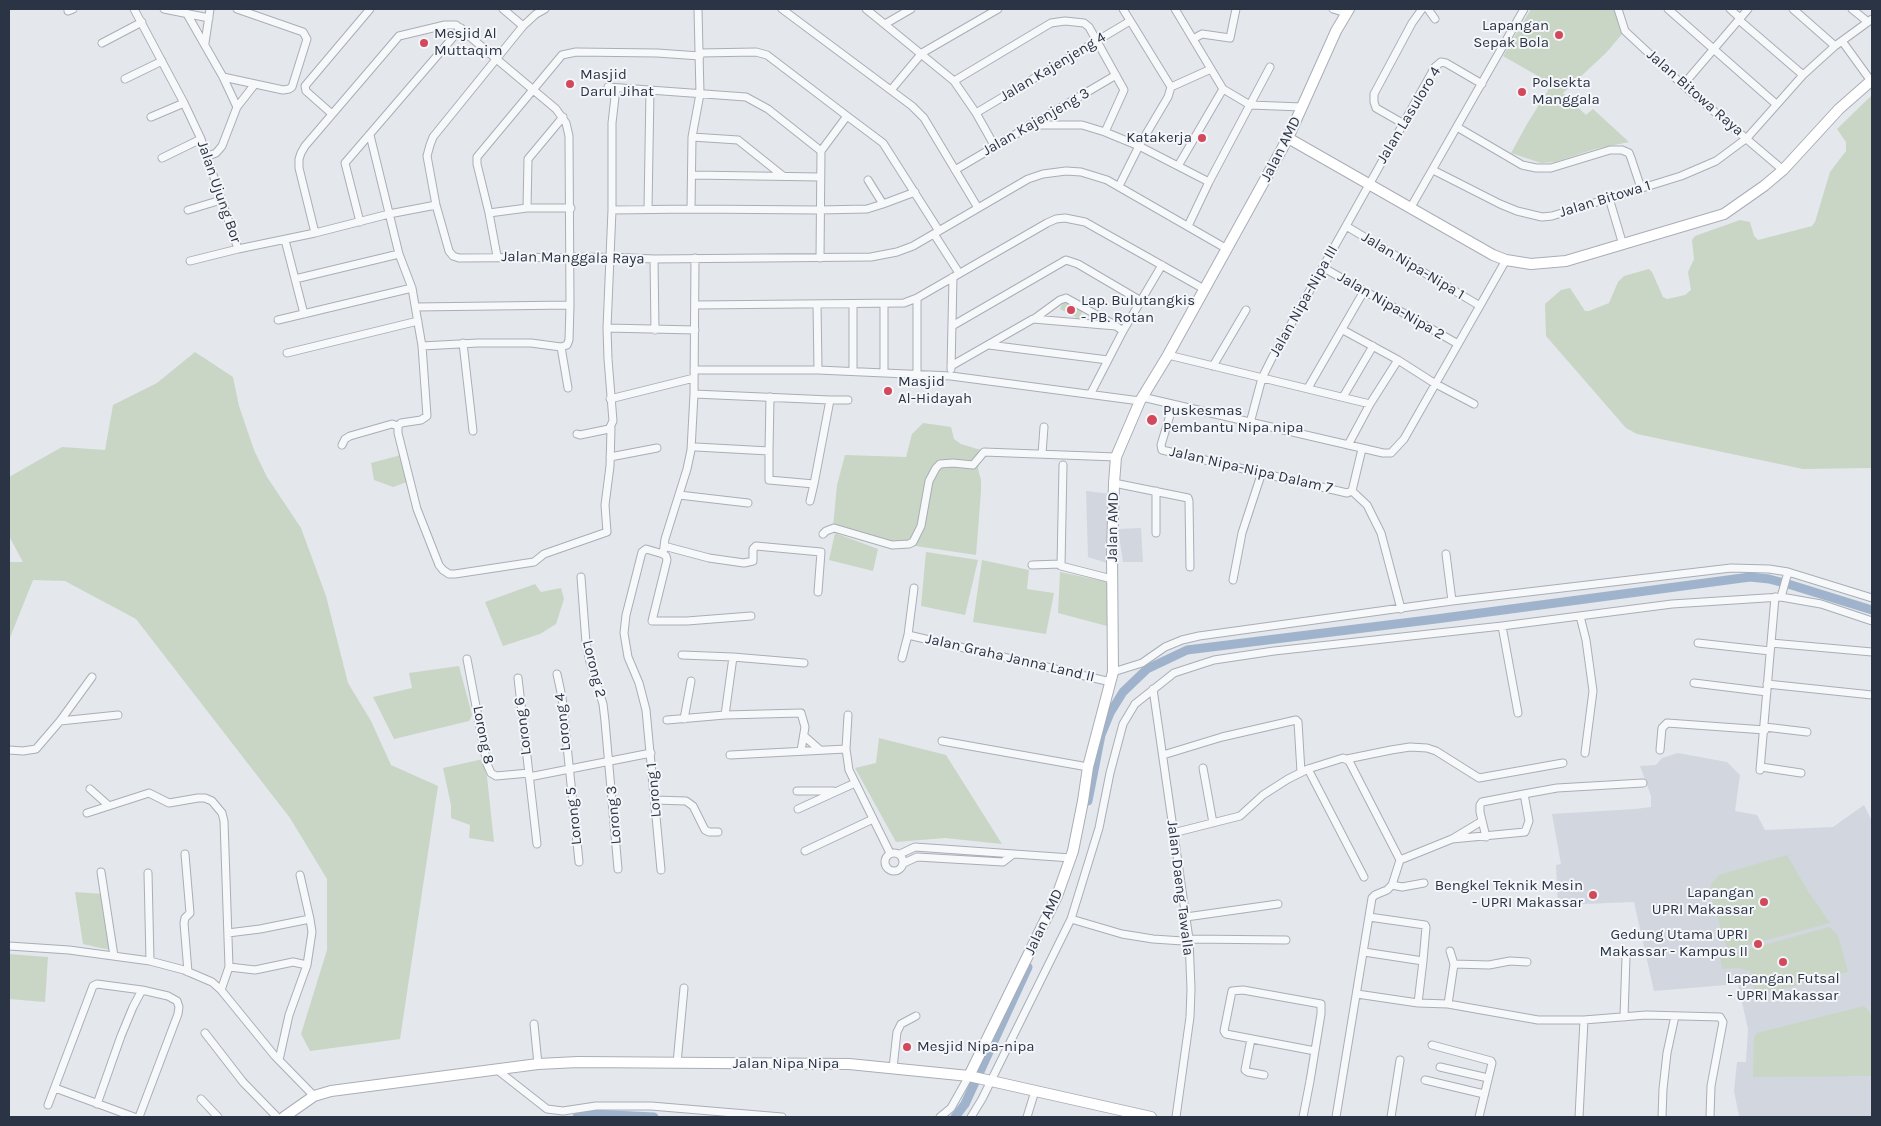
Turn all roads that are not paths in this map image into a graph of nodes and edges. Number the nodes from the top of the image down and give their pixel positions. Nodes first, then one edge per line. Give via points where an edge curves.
1 (134, 9) edge
2 (164, 9) edge
3 (210, 9) edge
4 (237, 9) edge
5 (370, 9) edge
6 (503, 9) edge
7 (545, 9) edge
8 (698, 9) edge
9 (782, 9) edge
10 (866, 9) edge
11 (912, 9) edge
12 (998, 9) edge
13 (1123, 9) edge
14 (1175, 9) edge
15 (1236, 9) edge
16 (1333, 9) edge
17 (1422, 9) edge
18 (1428, 9) edge
19 (1524, 9) edge
20 (1618, 9) edge
21 (1668, 9) edge
22 (1730, 9) edge
23 (1748, 9) edge
24 (1793, 9) edge
25 (1852, 9) edge
26 (1347, 11) edge
27 (187, 14) junction
28 (209, 18) junction
29 (1435, 19) dead end
30 (1740, 19) junction
31 (1870, 20) edge
32 (1130, 21) junction
33 (142, 22) junction
34 (885, 24) junction
35 (523, 26) junction
36 (461, 28) junction
37 (1193, 39) junction
38 (1097, 41) junction
39 (1842, 41) junction
40 (102, 43) dead end
41 (204, 43) junction
42 (1834, 46) junction
43 (1713, 50) junction
44 (922, 53) junction
45 (700, 54) junction
46 (496, 58) junction
47 (162, 61) junction
48 (1270, 66) dead end
49 (1211, 69) junction
50 (1116, 75) junction
51 (1803, 75) junction
52 (223, 77) junction
53 (125, 78) dead end
54 (1872, 80) edge
55 (954, 81) junction
56 (255, 84) junction
57 (1482, 84) junction
58 (1683, 85) junction
59 (1170, 88) junction
60 (1223, 89) junction
61 (532, 90) junction
62 (650, 90) junction
63 (891, 90) junction
64 (700, 94) junction
65 (184, 103) junction
66 (1776, 104) junction
67 (1250, 105) junction
68 (237, 106) junction
69 (1302, 107) junction
70 (976, 113) junction
71 (332, 114) junction
72 (848, 116) junction
73 (151, 117) dead end
74 (563, 117) junction
75 (1404, 124) junction
76 (1029, 125) junction
77 (1457, 127) junction
78 (1104, 132) junction
79 (370, 135) junction
80 (692, 137) junction
81 (1288, 138) junction
82 (1747, 138) junction
83 (201, 140) junction
84 (994, 145) junction
85 (1139, 146) junction
86 (820, 151) junction
87 (208, 156) junction
88 (162, 158) dead end
89 (1178, 166) junction
90 (955, 170) junction
91 (1433, 170) junction
92 (1783, 170) junction
93 (692, 175) junction
94 (784, 176) junction
95 (820, 178) junction
96 (868, 180) dead end
97 (1209, 182) junction
98 (1369, 184) junction
99 (1119, 186) junction
100 (1641, 188) junction
101 (915, 192) junction
102 (1609, 198) junction
103 (221, 200) junction
104 (883, 204) junction
105 (436, 205) junction
106 (1411, 207) junction
107 (526, 208) junction
108 (570, 208) junction
109 (978, 208) junction
110 (648, 209) junction
111 (691, 209) junction
112 (188, 210) dead end
113 (612, 210) junction
114 (819, 210) junction
115 (489, 213) junction
116 (390, 214) junction
117 (360, 222) junction
118 (1188, 226) junction
119 (1346, 226) junction
120 (315, 233) junction
121 (937, 233) junction
122 (285, 240) junction
123 (1623, 245) junction
124 (238, 249) junction
125 (1227, 249) junction
126 (399, 254) junction
127 (497, 256) junction
128 (570, 257) junction
129 (609, 257) junction
130 (695, 258) junction
131 (820, 258) junction
132 (654, 259) junction
133 (1506, 260) junction
134 (190, 261) dead end
135 (1162, 264) junction
136 (1324, 268) junction
137 (956, 275) junction
138 (295, 279) junction
139 (412, 288) junction
140 (1204, 289) junction
141 (1364, 291) junction
142 (918, 298) junction
143 (1142, 301) junction
144 (817, 304) junction
145 (854, 304) junction
146 (884, 304) junction
147 (695, 305) junction
148 (570, 306) junction
149 (1480, 306) junction
150 (416, 307) junction
151 (1246, 310) dead end
152 (304, 314) junction
153 (1033, 319) junction
154 (278, 320) dead end
155 (418, 321) junction
156 (952, 326) junction
157 (1116, 326) junction
158 (607, 328) junction
159 (655, 330) junction
160 (694, 330) junction
161 (1343, 330) junction
162 (1123, 331) junction
163 (464, 343) junction
164 (1458, 344) junction
165 (988, 345) junction
166 (422, 346) junction
167 (1373, 346) junction
168 (561, 347) junction
169 (287, 353) dead end
170 (1168, 355) junction
171 (1108, 360) junction
172 (1398, 360) junction
173 (951, 366) junction
174 (1214, 366) junction
175 (818, 370) junction
176 (853, 371) junction
177 (884, 372) junction
178 (694, 374) junction
179 (917, 374) junction
180 (951, 376) junction
181 (1262, 378) junction
182 (1434, 383) junction
183 (568, 388) dead end
184 (1308, 388) junction
185 (1091, 393) junction
186 (694, 394) junction
187 (770, 397) junction
188 (1343, 397) junction
189 (610, 399) junction
190 (1141, 399) junction
191 (830, 400) junction
192 (848, 400) dead end
193 (1370, 404) junction
194 (1474, 404) dead end
195 (1173, 405) junction
196 (1250, 423) junction
197 (398, 426) junction
198 (1044, 427) dead end
199 (611, 428) junction
200 (473, 431) dead end
201 (578, 434) dead end
202 (342, 445) dead end
203 (1348, 446) junction
204 (696, 447) dead end
205 (657, 448) dead end
206 (1362, 449) junction
207 (769, 451) junction
208 (1042, 454) junction
209 (610, 457) junction
210 (1116, 457) junction
211 (1062, 465) dead end
212 (1262, 472) junction
213 (1114, 483) junction
214 (814, 484) junction
215 (1352, 489) junction
216 (1156, 490) junction
217 (679, 495) junction
218 (810, 501) dead end
219 (748, 503) dead end
220 (1156, 533) dead end
221 (823, 534) dead end
222 (663, 550) junction
223 (1446, 554) dead end
224 (1060, 564) junction
225 (1032, 565) dead end
226 (1190, 567) dead end
227 (1787, 576) junction
228 (581, 577) dead end
229 (1112, 578) junction
230 (1233, 580) dead end
231 (914, 588) dead end
232 (818, 592) dead end
233 (1780, 595) junction
234 (1872, 598) edge
235 (1452, 600) junction
236 (1401, 609) junction
237 (751, 616) dead end
238 (1580, 616) junction
239 (1872, 621) edge
240 (1502, 626) junction
241 (908, 635) junction
242 (1698, 643) dead end
243 (1771, 643) junction
244 (1770, 652) junction
245 (1872, 652) edge
246 (682, 655) dead end
247 (733, 657) junction
248 (902, 658) dead end
249 (467, 659) dead end
250 (804, 664) dead end
251 (557, 674) dead end
252 (92, 677) dead end
253 (1112, 677) junction
254 (518, 678) dead end
255 (690, 681) dead end
256 (1694, 683) dead end
257 (1767, 684) junction
258 (1153, 690) junction
259 (1767, 692) junction
260 (1872, 695) edge
261 (1518, 713) dead end
262 (118, 715) dead end
263 (725, 715) junction
264 (848, 715) dead end
265 (684, 719) junction
266 (667, 720) dead end
267 (60, 721) junction
268 (1765, 729) junction
269 (1807, 732) dead end
270 (804, 736) junction
271 (942, 740) dead end
272 (846, 749) junction
273 (9, 750) edge
274 (820, 750) junction
275 (1660, 750) dead end
276 (801, 751) junction
277 (651, 753) junction
278 (1585, 753) dead end
279 (730, 755) dead end
280 (1163, 755) junction
281 (1347, 759) junction
282 (610, 762) junction
283 (1563, 763) dead end
284 (1088, 767) junction
285 (1203, 768) dead end
286 (569, 769) junction
287 (1304, 770) junction
288 (1801, 773) dead end
289 (529, 775) junction
290 (855, 783) junction
291 (1643, 783) dead end
292 (90, 789) dead end
293 (797, 791) dead end
294 (836, 792) junction
295 (1524, 794) junction
296 (655, 800) junction
297 (108, 805) junction
298 (798, 809) dead end
299 (87, 813) dead end
300 (873, 819) junction
301 (1482, 821) junction
302 (1213, 824) junction
303 (718, 832) dead end
304 (1173, 833) junction
305 (1486, 837) junction
306 (1452, 839) junction
307 (537, 844) dead end
308 (805, 851) dead end
309 (890, 853) junction
310 (185, 854) dead end
311 (900, 854) junction
312 (1012, 855) junction
313 (1071, 858) junction
314 (1400, 860) junction
315 (579, 862) dead end
316 (904, 863) junction
317 (618, 869) dead end
318 (661, 870) dead end
319 (101, 872) dead end
320 (148, 873) dead end
321 (300, 875) dead end
322 (1364, 877) dead end
323 (1424, 883) dead end
324 (1392, 885) junction
325 (1278, 904) dead end
326 (1369, 916) junction
327 (1186, 917) junction
328 (310, 919) junction
329 (1071, 919) junction
330 (228, 933) junction
331 (1189, 940) junction
332 (1286, 940) dead end
333 (9, 946) edge
334 (1450, 951) dead end
335 (1364, 952) junction
336 (114, 956) junction
337 (1626, 957) dead end
338 (150, 961) junction
339 (1424, 961) junction
340 (1527, 962) dead end
341 (1454, 964) junction
342 (307, 965) junction
343 (229, 967) junction
344 (188, 972) junction
345 (684, 988) dead end
346 (142, 990) junction
347 (221, 990) junction
348 (1357, 994) junction
349 (1418, 1003) junction
350 (1448, 1004) junction
351 (916, 1016) dead end
352 (1675, 1016) junction
353 (1624, 1017) junction
354 (1584, 1020) junction
355 (534, 1024) dead end
356 (205, 1033) dead end
357 (1251, 1039) junction
358 (1432, 1045) dead end
359 (1315, 1051) junction
360 (279, 1060) junction
361 (1400, 1060) dead end
362 (677, 1063) junction
363 (538, 1064) junction
364 (1440, 1067) dead end
365 (893, 1068) junction
366 (496, 1069) junction
367 (1264, 1075) dead end
368 (971, 1076) junction
369 (1488, 1078) junction
370 (1425, 1080) dead end
371 (989, 1081) junction
372 (55, 1088) junction
373 (1035, 1091) junction
374 (1484, 1094) junction
375 (314, 1096) junction
376 (201, 1099) dead end
377 (97, 1104) junction
378 (48, 1106) dead end
379 (547, 1108) junction
380 (1134, 1116) edge
381 (134, 1117) edge
382 (139, 1117) edge
383 (218, 1117) edge
384 (277, 1117) edge
385 (284, 1117) edge
386 (548, 1117) edge
387 (782, 1117) edge
388 (940, 1117) edge
389 (971, 1117) edge
390 (1027, 1117) edge
391 (1151, 1117) edge
392 (1176, 1117) edge
393 (1303, 1117) edge
394 (1336, 1117) edge
395 (1391, 1117) edge
396 (1479, 1117) edge
397 (1579, 1117) edge
398 (1662, 1117) edge
399 (1710, 1117) edge

1 - 33 street, Jalan Ujung Bor
2 - 27 street
3 - 28 street
4 - 56 street via 303,32 307,39 290,89
5 - 71 street via 305,86 306,91
6 - 35 street
7 - 35 street, Jalan Manggala Raya
8 - 45 street
9 - 63 street
10 - 34 street
11 - 34 street
12 - 44 street
13 - 32 street
14 - 37 street
15 - 37 street via 1230,38 1202,34
16 - 26 street
17 - 75 street via 1374,94 1376,108
18 - 29 street
19 - 57 street
20 - 58 street, Jalan Bitowa Raya via 1625,31
21 - 43 street
22 - 30 street
23 - 30 street
24 - 42 street
25 - 31 street
26 - 69 street, Jalan AMD
27 - 28 street
27 - 41 street
28 - 41 street
30 - 43 street
30 - 51 street
31 - 39 street, Jalan Bitowa 1
32 - 38 street, Jalan Kajenjeng 4
32 - 59 street
33 - 40 street
33 - 47 street, Jalan Ujung Bor
34 - 44 street
35 - 46 street, Jalan Manggala Raya
36 - 46 street
36 - 71 street via 444,25 399,36
36 - 79 street
37 - 49 street
38 - 50 street
38 - 55 street via 1084,23 1057,21
38 - 70 street, Jalan Kajenjeng 4
39 - 42 street, Jalan Bitowa 1
39 - 54 street
41 - 52 street
42 - 51 street, Jalan Bitowa 1
43 - 58 street
43 - 66 street
44 - 55 street
44 - 63 street
45 - 61 street via 571,53 562,55
45 - 64 street
45 - 72 street via 756,52 767,55
46 - 61 street
46 - 105 street, Jalan Manggala Raya via 433,136 428,156
47 - 53 street
47 - 65 street, Jalan Ujung Bor
48 - 67 street
49 - 59 street
49 - 60 street
50 - 76 street, Jalan Kajenjeng 3
50 - 78 street via 1124,92
51 - 66 street, Jalan Bitowa 1
52 - 56 street
52 - 68 street
54 - 92 street via 1839,109
55 - 70 street
56 - 68 street
57 - 75 street, Jalan Lasuloro 4 via 1439,62
57 - 77 street
58 - 82 street, Jalan Bitowa Raya
59 - 85 street
60 - 67 street
60 - 89 street
61 - 74 street
61 - 115 street via 477,157
62 - 64 street
62 - 110 street
62 - 113 street via 612,88
63 - 90 street via 924,118
64 - 80 street
64 - 86 street via 752,99
65 - 73 street
65 - 83 street, Jalan Ujung Bor
66 - 82 street, Jalan Bitowa 1
67 - 69 street
67 - 97 street
68 - 87 street via 222,146
69 - 81 street, Jalan AMD
70 - 84 street
71 - 120 street via 305,146 299,159
72 - 86 street
72 - 101 street via 884,143
74 - 107 street via 528,158
74 - 108 street via 569,136
75 - 98 street, Jalan Lasuloro 4
76 - 78 street via 1082,125
76 - 84 street, Jalan Kajenjeng 3
77 - 91 street
77 - 100 street via 1522,165 1536,168 1551,168 1610,150 1622,150 1631,158
78 - 85 street
79 - 116 street
79 - 117 street via 345,164
80 - 93 street
80 - 94 street via 738,140
81 - 98 street
81 - 125 street, Jalan AMD
82 - 92 street, Jalan Bitowa Raya
82 - 100 street, Jalan Bitowa 1 via 1716,161
83 - 87 street, Jalan Ujung Bor
83 - 88 street
84 - 90 street, Jalan Kajenjeng 3
85 - 89 street
85 - 99 street
86 - 95 street
87 - 103 street, Jalan Ujung Bor
89 - 97 street
90 - 109 street
91 - 102 street, Jalan Bitowa 1 via 1500,204 1542,217
91 - 106 street
92 - 123 street via 1724,214
93 - 94 street
93 - 111 street
94 - 95 street
95 - 114 street
96 - 104 street
97 - 118 street
98 - 106 street
98 - 119 street, Jalan Nipa-Nipa III
99 - 109 street, Jalan Manggala Raya via 1092,174 1059,171 1028,179
99 - 118 street, Jalan Manggala Raya
100 - 102 street, Jalan Bitowa 1
101 - 104 street
101 - 121 street
102 - 123 street
103 - 112 street
103 - 124 street, Jalan Ujung Bor
104 - 114 street via 867,209
105 - 116 street, Jalan Ujung Bor
105 - 127 street, Jalan Manggala Raya via 451,255 459,258
106 - 133 street
107 - 108 street
107 - 115 street
108 - 128 street
109 - 121 street, Jalan Manggala Raya
110 - 111 street
110 - 113 street
111 - 114 street
113 - 129 street
114 - 131 street
115 - 127 street
116 - 117 street, Jalan Ujung Bor
116 - 126 street
117 - 120 street, Jalan Ujung Bor
118 - 125 street, Jalan Manggala Raya
119 - 136 street, Jalan Nipa-Nipa III
119 - 149 street, Jalan Nipa-Nipa 1
120 - 122 street, Jalan Ujung Bor
121 - 131 street, Jalan Manggala Raya via 906,249 885,255
121 - 137 street
122 - 124 street, Jalan Ujung Bor
122 - 138 street
123 - 133 street via 1566,262 1531,264
124 - 134 street
125 - 140 street, Jalan AMD
126 - 138 street
126 - 139 street
127 - 128 street, Jalan Manggala Raya
128 - 129 street, Jalan Manggala Raya
128 - 148 street
129 - 132 street, Jalan Manggala Raya
129 - 158 street
130 - 131 street, Jalan Manggala Raya
130 - 132 street, Jalan Manggala Raya
130 - 147 street
132 - 159 street
133 - 149 street
135 - 137 street via 1085,222 1065,218 1047,223
135 - 140 street
135 - 143 street
136 - 141 street, Jalan Nipa-Nipa 2
136 - 181 street, Jalan Nipa-Nipa III
137 - 142 street
137 - 156 street
138 - 152 street
139 - 150 street
139 - 152 street
140 - 170 street, Jalan AMD
141 - 161 street
141 - 164 street, Jalan Nipa-Nipa 2
142 - 146 street
142 - 179 street
143 - 156 street via 1066,260
143 - 162 street
144 - 145 street
144 - 147 street
144 - 175 street
145 - 146 street
145 - 176 street
146 - 177 street
147 - 160 street
148 - 150 street
148 - 168 street via 569,340
149 - 164 street
150 - 155 street
151 - 174 street
152 - 154 street
153 - 157 street
153 - 157 street via 1066,298
153 - 165 street
155 - 166 street
155 - 169 street
156 - 173 street
157 - 162 street
158 - 159 street
158 - 189 street
159 - 160 street
160 - 178 street
161 - 167 street
161 - 184 street
162 - 171 street
163 - 166 street
163 - 168 street via 531,343
163 - 200 street
164 - 182 street
165 - 171 street
165 - 173 street
166 - 197 street via 427,416
167 - 172 street
167 - 188 street
168 - 183 street
170 - 174 street
170 - 190 street, Jalan AMD
171 - 185 street
172 - 182 street
172 - 193 street
173 - 180 street
174 - 181 street
175 - 176 street
175 - 178 street
176 - 177 street
177 - 179 street
178 - 186 street
178 - 189 street
179 - 180 street
180 - 185 street
181 - 184 street
181 - 196 street, Jalan Nipa-Nipa III
182 - 194 street
182 - 206 street via 1397,448 1387,454
184 - 188 street
185 - 190 street
186 - 187 street
186 - 217 street via 691,450
187 - 191 street
187 - 207 street
188 - 193 street
189 - 199 street
190 - 195 street
190 - 210 street, Jalan AMD
191 - 192 street
191 - 214 street
193 - 203 street
195 - 196 street
195 - 212 street, Jalan Nipa-Nipa Dalam 7 via 1162,450
196 - 203 street
197 - 202 street via 392,424 350,436
197 - 209 street via 417,509 439,565 450,574 534,562 544,554 607,532 605,505
198 - 208 street
199 - 201 street
199 - 209 street
203 - 206 street
204 - 207 street
205 - 209 street
206 - 215 street
207 - 214 street via 769,480
208 - 210 street
208 - 221 street via 985,452 973,465 953,463 938,466 929,481 921,526 909,544 892,545 834,528
210 - 213 street, Jalan AMD
211 - 224 street
212 - 215 street, Jalan Nipa-Nipa Dalam 7 via 1347,493
212 - 230 street via 1242,533
213 - 216 street
213 - 229 street, Jalan AMD
214 - 218 street
215 - 236 street via 1367,505 1380,533
216 - 220 street
216 - 226 street via 1186,497 1189,501
217 - 219 street
217 - 222 street
222 - 232 street via 744,563 753,561 756,546 821,552
222 - 237 street via 667,560 652,621
222 - 277 street, Lorong 1 via 646,549 642,552 624,633 628,657 646,710
223 - 235 street
224 - 225 street
224 - 229 street via 1066,569
227 - 233 street
227 - 234 street
227 - 235 street via 1769,569 1731,568
228 - 282 street, Lorong 2 via 586,643 603,704
229 - 253 street, Jalan AMD
231 - 241 street, Jalan Graha Janna Land II
233 - 238 street
233 - 239 street
233 - 243 street
235 - 236 street
236 - 253 street via 1182,640
238 - 240 street
238 - 278 street via 1593,691
240 - 258 street via 1214,660 1174,673
240 - 261 street
241 - 248 street, Jalan Graha Janna Land II
241 - 253 street, Jalan Graha Janna Land II
242 - 244 street
243 - 244 street
243 - 245 street
244 - 257 street
246 - 247 street
247 - 250 street
247 - 263 street
249 - 289 street, Lorong 8 via 491,773 496,776
251 - 286 street, Lorong 4
252 - 267 street
253 - 284 street, Jalan AMD
254 - 289 street, Lorong 6
255 - 265 street
256 - 259 street
257 - 259 street
257 - 260 street
258 - 280 street, Jalan Daeng Tawalla
258 - 329 street via 1135,704 1123,724 1098,828
259 - 268 street
262 - 267 street
263 - 265 street
263 - 270 street via 801,713
264 - 272 street
265 - 266 street
267 - 273 street via 36,749
268 - 269 street
268 - 275 street via 1667,724 1662,728
268 - 288 street via 1760,768
270 - 274 street
270 - 276 street
271 - 284 street
272 - 274 street
272 - 290 street
274 - 276 street
276 - 279 street
277 - 282 street
277 - 296 street, Lorong 1
280 - 287 street via 1296,720
280 - 304 street, Jalan Daeng Tawalla
281 - 283 street via 1410,747 1427,748 1479,778
281 - 287 street via 1336,758
281 - 314 street
282 - 286 street
282 - 317 street, Lorong 3
284 - 313 street, Jalan AMD
285 - 302 street
286 - 289 street
286 - 315 street, Lorong 5
287 - 302 street via 1263,795 1240,816
287 - 322 street
289 - 307 street, Lorong 6
290 - 294 street
290 - 300 street
291 - 295 street via 1557,788
292 - 297 street
293 - 294 street
294 - 298 street
295 - 301 street via 1482,802
295 - 305 street via 1529,821 1527,830
296 - 303 street via 686,801 693,806 705,830
296 - 318 street, Lorong 1
297 - 299 street
297 - 330 street via 149,793 169,803 198,798 212,801 222,812 224,821
300 - 308 street
300 - 309 street
301 - 305 street
301 - 306 street
302 - 304 street
304 - 327 street, Jalan Daeng Tawalla
305 - 306 street
306 - 314 street
309 - 311 street
309 - 316 street via 884,861 888,869 898,870
310 - 344 street via 190,913 184,923
311 - 312 street via 915,847
311 - 316 street
312 - 313 street
312 - 316 street via 1003,862 917,857
313 - 368 street, Jalan AMD via 1057,896
314 - 324 street
319 - 336 street
320 - 338 street
321 - 328 street
323 - 324 street via 1402,887
324 - 326 street via 1373,896
325 - 327 street
326 - 335 street
326 - 339 street via 1425,925
327 - 331 street, Jalan Daeng Tawalla
328 - 330 street
328 - 342 street via 312,932
329 - 331 street via 1122,934
329 - 371 street
330 - 343 street
331 - 332 street
331 - 392 street, Jalan Daeng Tawalla via 1190,1017
333 - 336 street
334 - 341 street
335 - 339 street
335 - 348 street
336 - 338 street
337 - 353 street
338 - 344 street
339 - 349 street
340 - 341 street
341 - 350 street
342 - 343 street via 293,962 255,970
342 - 360 street via 289,1015
343 - 347 street
344 - 347 street via 212,982
345 - 362 street
346 - 372 street via 92,986
346 - 377 street via 121,1036
346 - 382 street via 168,996 177,1001 179,1007
347 - 360 street
348 - 349 street
348 - 394 street
349 - 350 street
350 - 354 street via 1538,1020
351 - 365 street via 901,1024 897,1032
352 - 353 street
352 - 398 street via 1667,1053
352 - 399 street via 1717,1017 1722,1020 1711,1086
353 - 354 street
354 - 397 street
355 - 363 street
356 - 384 street via 243,1082
357 - 359 street
357 - 359 street via 1224,1033 1233,990 1319,1002 1322,1009
357 - 367 street via 1245,1070
358 - 369 street via 1490,1060
359 - 393 street
360 - 375 street
361 - 395 street
362 - 363 street, Jalan Nipa Nipa
362 - 365 street, Jalan Nipa Nipa via 849,1064
363 - 366 street, Jalan Nipa Nipa
364 - 369 street
365 - 368 street, Jalan Nipa Nipa
366 - 375 street, Jalan Nipa Nipa
366 - 379 street
368 - 371 street, Jalan Nipa Nipa
368 - 388 street via 952,1108
369 - 374 street
370 - 374 street
371 - 373 street, Jalan Nipa Nipa
371 - 389 street
372 - 377 street
372 - 378 street
373 - 380 street, Jalan Nipa Nipa via 1101,1104
373 - 390 street
374 - 396 street
375 - 385 street
376 - 383 street
377 - 381 street
379 - 386 street
379 - 387 street via 563,1111 596,1106 651,1106
380 - 391 street, Jalan Nipa Nipa

